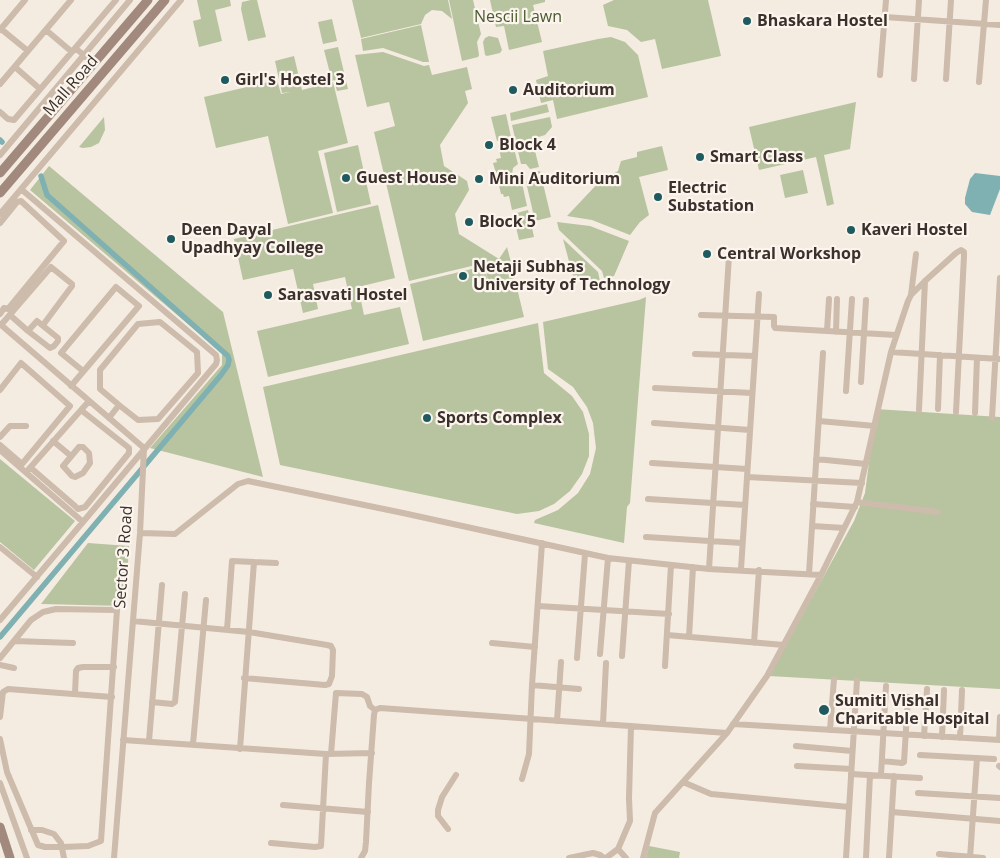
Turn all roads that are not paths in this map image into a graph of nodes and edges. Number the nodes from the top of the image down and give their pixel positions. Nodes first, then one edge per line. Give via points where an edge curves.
1 (25, 0) edge
2 (71, 0) edge
3 (116, 0) edge
4 (130, 0) edge
5 (148, 0) edge
6 (165, 0) edge
7 (180, 0) edge
8 (886, 0) edge
9 (919, 0) edge
10 (952, 0) edge
11 (986, 0) edge
12 (885, 17) junction
13 (918, 20) junction
14 (950, 22) junction
15 (984, 24) junction
16 (1000, 25) edge
17 (0, 29) edge
18 (46, 30) junction
19 (73, 50) junction
20 (28, 51) junction
21 (84, 55) junction
22 (94, 63) junction
23 (15, 66) junction
24 (880, 75) dead end
25 (914, 79) dead end
26 (946, 80) dead end
27 (979, 82) dead end
28 (0, 84) edge
29 (40, 89) junction
30 (0, 112) edge
31 (0, 155) edge
32 (0, 173) edge
33 (21, 189) junction
34 (0, 192) edge
35 (0, 214) edge
36 (0, 223) edge
37 (916, 254) dead end
38 (729, 256) dead end
39 (1000, 278) edge
40 (925, 281) junction
41 (759, 294) dead end
42 (911, 295) junction
43 (829, 298) dead end
44 (838, 298) dead end
45 (852, 299) dead end
46 (866, 300) dead end
47 (1, 309) edge
48 (10, 315) junction
49 (702, 315) dead end
50 (725, 316) junction
51 (757, 317) junction
52 (1, 325) edge
53 (42, 325) junction
54 (28, 331) junction
55 (828, 332) junction
56 (836, 332) junction
57 (850, 332) junction
58 (863, 333) junction
59 (896, 335) junction
60 (890, 352) junction
61 (823, 353) dead end
62 (695, 354) dead end
63 (922, 354) junction
64 (722, 355) junction
65 (940, 355) junction
66 (755, 356) junction
67 (959, 356) junction
68 (978, 358) junction
69 (998, 359) edge
70 (83, 372) junction
71 (861, 382) dead end
72 (71, 386) junction
73 (655, 388) dead end
74 (0, 390) edge
75 (846, 391) dead end
76 (719, 392) junction
77 (752, 393) junction
78 (89, 400) junction
79 (119, 405) junction
80 (938, 409) dead end
81 (81, 410) junction
82 (919, 410) dead end
83 (956, 412) dead end
84 (975, 413) dead end
85 (109, 418) junction
86 (992, 418) dead end
87 (819, 421) junction
88 (654, 423) dead end
89 (26, 426) dead end
90 (875, 426) junction
91 (717, 428) junction
92 (750, 430) junction
93 (0, 437) edge
94 (53, 441) junction
95 (0, 445) edge
96 (144, 448) junction
97 (0, 450) edge
98 (71, 456) junction
99 (816, 459) junction
100 (652, 463) dead end
101 (866, 464) junction
102 (714, 467) junction
103 (747, 469) junction
104 (28, 471) junction
105 (747, 477) junction
106 (815, 481) junction
107 (862, 483) junction
108 (648, 499) dead end
109 (712, 503) junction
110 (813, 504) junction
111 (745, 505) junction
112 (856, 505) junction
113 (938, 512) dead end
114 (83, 522) junction
115 (812, 526) junction
116 (844, 528) junction
117 (140, 533) junction
118 (646, 537) dead end
119 (710, 541) junction
120 (742, 543) junction
121 (542, 544) junction
122 (0, 547) edge
123 (585, 554) junction
124 (608, 558) junction
125 (629, 561) junction
126 (254, 562) junction
127 (276, 563) dead end
128 (671, 565) junction
129 (694, 567) junction
130 (709, 569) junction
131 (741, 569) junction
132 (759, 570) junction
133 (809, 574) junction
134 (821, 574) junction
135 (37, 577) junction
136 (162, 585) dead end
137 (185, 594) dead end
138 (206, 600) dead end
139 (538, 606) junction
140 (581, 608) junction
141 (603, 610) junction
142 (625, 612) junction
143 (669, 614) junction
144 (0, 620) edge
145 (133, 620) junction
146 (159, 623) junction
147 (182, 626) junction
148 (204, 628) junction
149 (227, 630) junction
150 (249, 632) junction
151 (667, 636) junction
152 (689, 637) junction
153 (14, 641) junction
154 (73, 643) dead end
155 (492, 643) dead end
156 (754, 643) junction
157 (784, 645) junction
158 (535, 647) junction
159 (600, 654) dead end
160 (622, 656) dead end
161 (0, 658) edge
162 (577, 658) dead end
163 (560, 662) dead end
164 (606, 663) dead end
165 (0, 665) edge
166 (665, 666) dead end
167 (114, 667) junction
168 (14, 668) dead end
169 (244, 678) junction
170 (834, 679) dead end
171 (857, 680) dead end
172 (532, 686) junction
173 (886, 686) dead end
174 (559, 687) junction
175 (578, 689) dead end
176 (927, 689) dead end
177 (944, 690) dead end
178 (962, 690) dead end
179 (75, 694) junction
180 (112, 697) junction
181 (908, 697) dead end
182 (152, 702) junction
183 (375, 710) junction
184 (0, 717) edge
185 (1000, 717) edge
186 (530, 720) junction
187 (557, 721) junction
188 (603, 724) junction
189 (733, 724) junction
190 (631, 726) junction
191 (830, 730) junction
192 (854, 731) junction
193 (728, 733) junction
194 (884, 733) junction
195 (905, 735) junction
196 (924, 736) junction
197 (942, 737) junction
198 (960, 738) junction
199 (0, 739) edge
200 (123, 740) junction
201 (1000, 740) edge
202 (149, 741) junction
203 (193, 744) junction
204 (796, 746) dead end
205 (240, 749) junction
206 (852, 751) junction
207 (372, 753) junction
208 (329, 754) junction
209 (920, 755) dead end
210 (977, 758) junction
211 (994, 760) dead end
212 (882, 761) junction
213 (798, 766) dead end
214 (851, 771) junction
215 (456, 775) dead end
216 (870, 775) junction
217 (881, 775) junction
218 (894, 776) junction
219 (920, 778) dead end
220 (522, 779) dead end
221 (683, 782) junction
222 (0, 783) edge
223 (918, 793) dead end
224 (974, 796) junction
225 (1000, 798) edge
226 (283, 805) dead end
227 (849, 807) junction
228 (324, 808) junction
229 (368, 812) junction
230 (892, 812) junction
231 (972, 819) junction
232 (1000, 821) edge
233 (0, 827) edge
234 (448, 828) dead end
235 (31, 830) junction
236 (271, 843) dead end
237 (63, 847) junction
238 (618, 849) junction
239 (939, 854) dead end
240 (10, 858) edge
241 (27, 858) edge
242 (64, 858) edge
243 (114, 858) edge
244 (362, 858) edge
245 (569, 858) edge
246 (605, 858) edge
247 (626, 858) edge
248 (643, 858) edge
249 (846, 858) edge
250 (866, 858) edge
251 (889, 858) edge
252 (970, 858) edge
253 (983, 858) edge

1 - 17 street
2 - 18 street
3 - 19 street
4 - 21 street
5 - 22 main road, Mall Road
6 - 34 main road, Mall Road
7 - 33 street
8 - 12 street
9 - 13 street
10 - 14 street
11 - 15 street
12 - 13 street
12 - 24 street
13 - 14 street
13 - 25 street
14 - 15 street
14 - 26 street
15 - 16 street
15 - 27 street
17 - 20 street
18 - 19 street
18 - 20 street
19 - 21 street
19 - 29 street
20 - 23 street
21 - 22 street
21 - 31 street
22 - 32 main road, Mall Road
23 - 28 street
23 - 29 street
29 - 30 street via 14,120
33 - 35 street
33 - 96 street via 216,355 216,364
36 - 47 street via 17,202 21,202 64,241 8,309
37 - 42 street
38 - 50 street
39 - 69 street
40 - 42 street
40 - 63 street
40 - 67 street via 956,253 963,251
41 - 51 street
42 - 59 street
43 - 55 street
44 - 56 street
45 - 57 street
46 - 58 street
48 - 52 street
48 - 53 street via 51,267 72,286
48 - 54 street
49 - 50 street
50 - 51 street
50 - 64 street
51 - 55 street via 775,318 775,328
51 - 66 street
52 - 72 street
53 - 54 street via 37,321
53 - 54 street via 58,338 51,348
55 - 56 street
56 - 57 street
57 - 58 street
57 - 75 street
58 - 59 street
58 - 71 street
59 - 60 street
60 - 63 street
60 - 90 street
61 - 87 street
62 - 64 street
63 - 65 street
63 - 82 street
64 - 66 street
64 - 76 street
65 - 67 street
65 - 80 street
66 - 77 street
67 - 68 street
67 - 83 street
68 - 69 street
68 - 84 street
69 - 86 street
70 - 70 street via 139,306 116,287 61,352
70 - 72 street
72 - 78 street
73 - 76 street
74 - 95 street via 21,363 70,406 22,464
76 - 77 street
76 - 91 street
77 - 92 street
78 - 81 street
78 - 85 street
79 - 79 street via 100,389 100,370 138,324 160,322 197,352 198,373 158,419 138,420
79 - 85 street
81 - 94 street
81 - 104 street via 129,448 129,453 85,507 78,508
85 - 96 street
87 - 90 street
87 - 99 street
88 - 91 street
89 - 93 street via 10,426
90 - 101 street
91 - 92 street
91 - 102 street
92 - 103 street
94 - 98 street
94 - 104 street
96 - 114 street
96 - 117 street, Sector 3 Road
97 - 104 street
98 - 98 street via 79,447 83,447 90,456 90,465 75,477 64,469
99 - 101 street
99 - 106 street
100 - 102 street
101 - 107 street
102 - 103 street
102 - 109 street
103 - 105 street
104 - 114 street
105 - 106 street
105 - 111 street
106 - 107 street
106 - 110 street
107 - 112 street
108 - 109 street
109 - 111 street
109 - 119 street
110 - 112 street
110 - 115 street
111 - 120 street
112 - 113 street
112 - 116 street
114 - 135 street
115 - 116 street
115 - 133 street
116 - 134 street
117 - 121 street via 175,534 238,484 248,481
117 - 145 street, Sector 3 Road
118 - 119 street
119 - 120 street
119 - 130 street
120 - 131 street
121 - 123 street
121 - 139 street
122 - 135 street
123 - 124 street
123 - 140 street
124 - 125 street
124 - 141 street
125 - 128 street
125 - 142 street
126 - 127 street
126 - 149 street via 234,561 231,564
126 - 150 street
128 - 129 street
128 - 143 street
129 - 130 street
129 - 152 street
130 - 131 street
131 - 132 street
132 - 133 street
132 - 156 street
133 - 134 street
134 - 157 street
135 - 144 street
136 - 146 street
137 - 147 street
138 - 148 street
139 - 140 street
139 - 158 street
140 - 141 street
140 - 162 street
141 - 142 street
141 - 159 street
142 - 143 street
142 - 160 street
143 - 151 street
145 - 146 street
145 - 200 street, Sector 3 Road
146 - 147 street
146 - 182 street
147 - 148 street
147 - 182 street via 175,703
148 - 149 street
148 - 203 street
149 - 150 street
150 - 169 street
150 - 169 street via 331,646 332,676 330,684 325,685
151 - 152 street
151 - 166 street
152 - 156 street
153 - 154 street
153 - 161 street
153 - 167 street via 31,620 43,612 56,608 115,609 118,614
155 - 158 street
156 - 157 street
157 - 189 street via 767,676
158 - 172 street
163 - 174 street
164 - 188 street
165 - 168 street
167 - 179 street via 78,668
167 - 180 street
169 - 205 street
170 - 191 street
171 - 192 street
172 - 174 street
172 - 186 street
173 - 194 street
174 - 175 street
174 - 187 street
176 - 196 street
177 - 197 street
178 - 198 street
179 - 180 street
179 - 184 street via 4,690
180 - 237 street via 101,841 88,846
181 - 195 street
182 - 202 street
183 - 186 street
183 - 207 street
183 - 208 street via 362,694 336,693
185 - 201 street
186 - 187 street
186 - 220 street via 529,754
187 - 188 street
188 - 190 street
189 - 191 street
189 - 193 street
190 - 193 street
190 - 238 street via 630,821
191 - 192 street
192 - 194 street
192 - 206 street
193 - 221 street
194 - 195 street
194 - 212 street
195 - 196 street
195 - 212 street via 904,762
196 - 197 street
197 - 198 street
198 - 201 street
199 - 235 street via 7,772
200 - 202 street
200 - 243 street, Sector 3 Road
202 - 203 street
203 - 205 street
204 - 206 street
205 - 208 street
206 - 214 street
207 - 208 street
207 - 229 street
208 - 228 street
209 - 210 street
210 - 211 street
210 - 224 street
212 - 217 street
213 - 214 street
214 - 216 street
214 - 227 street
215 - 234 street via 438,810 438,816
216 - 217 street
216 - 250 street
217 - 218 street
218 - 219 street
218 - 230 street
221 - 227 street via 711,794
221 - 248 street via 655,813
222 - 241 street
223 - 224 street
224 - 225 street
224 - 231 street
226 - 228 street
227 - 249 street
228 - 229 street
228 - 236 street via 321,846
229 - 244 street
230 - 231 street
230 - 251 street
231 - 232 street
231 - 252 street
233 - 240 main road
235 - 237 street via 54,834
235 - 237 street via 41,846
237 - 242 street
238 - 246 street
238 - 247 street
239 - 252 street
245 - 246 street via 594,853
252 - 253 street

